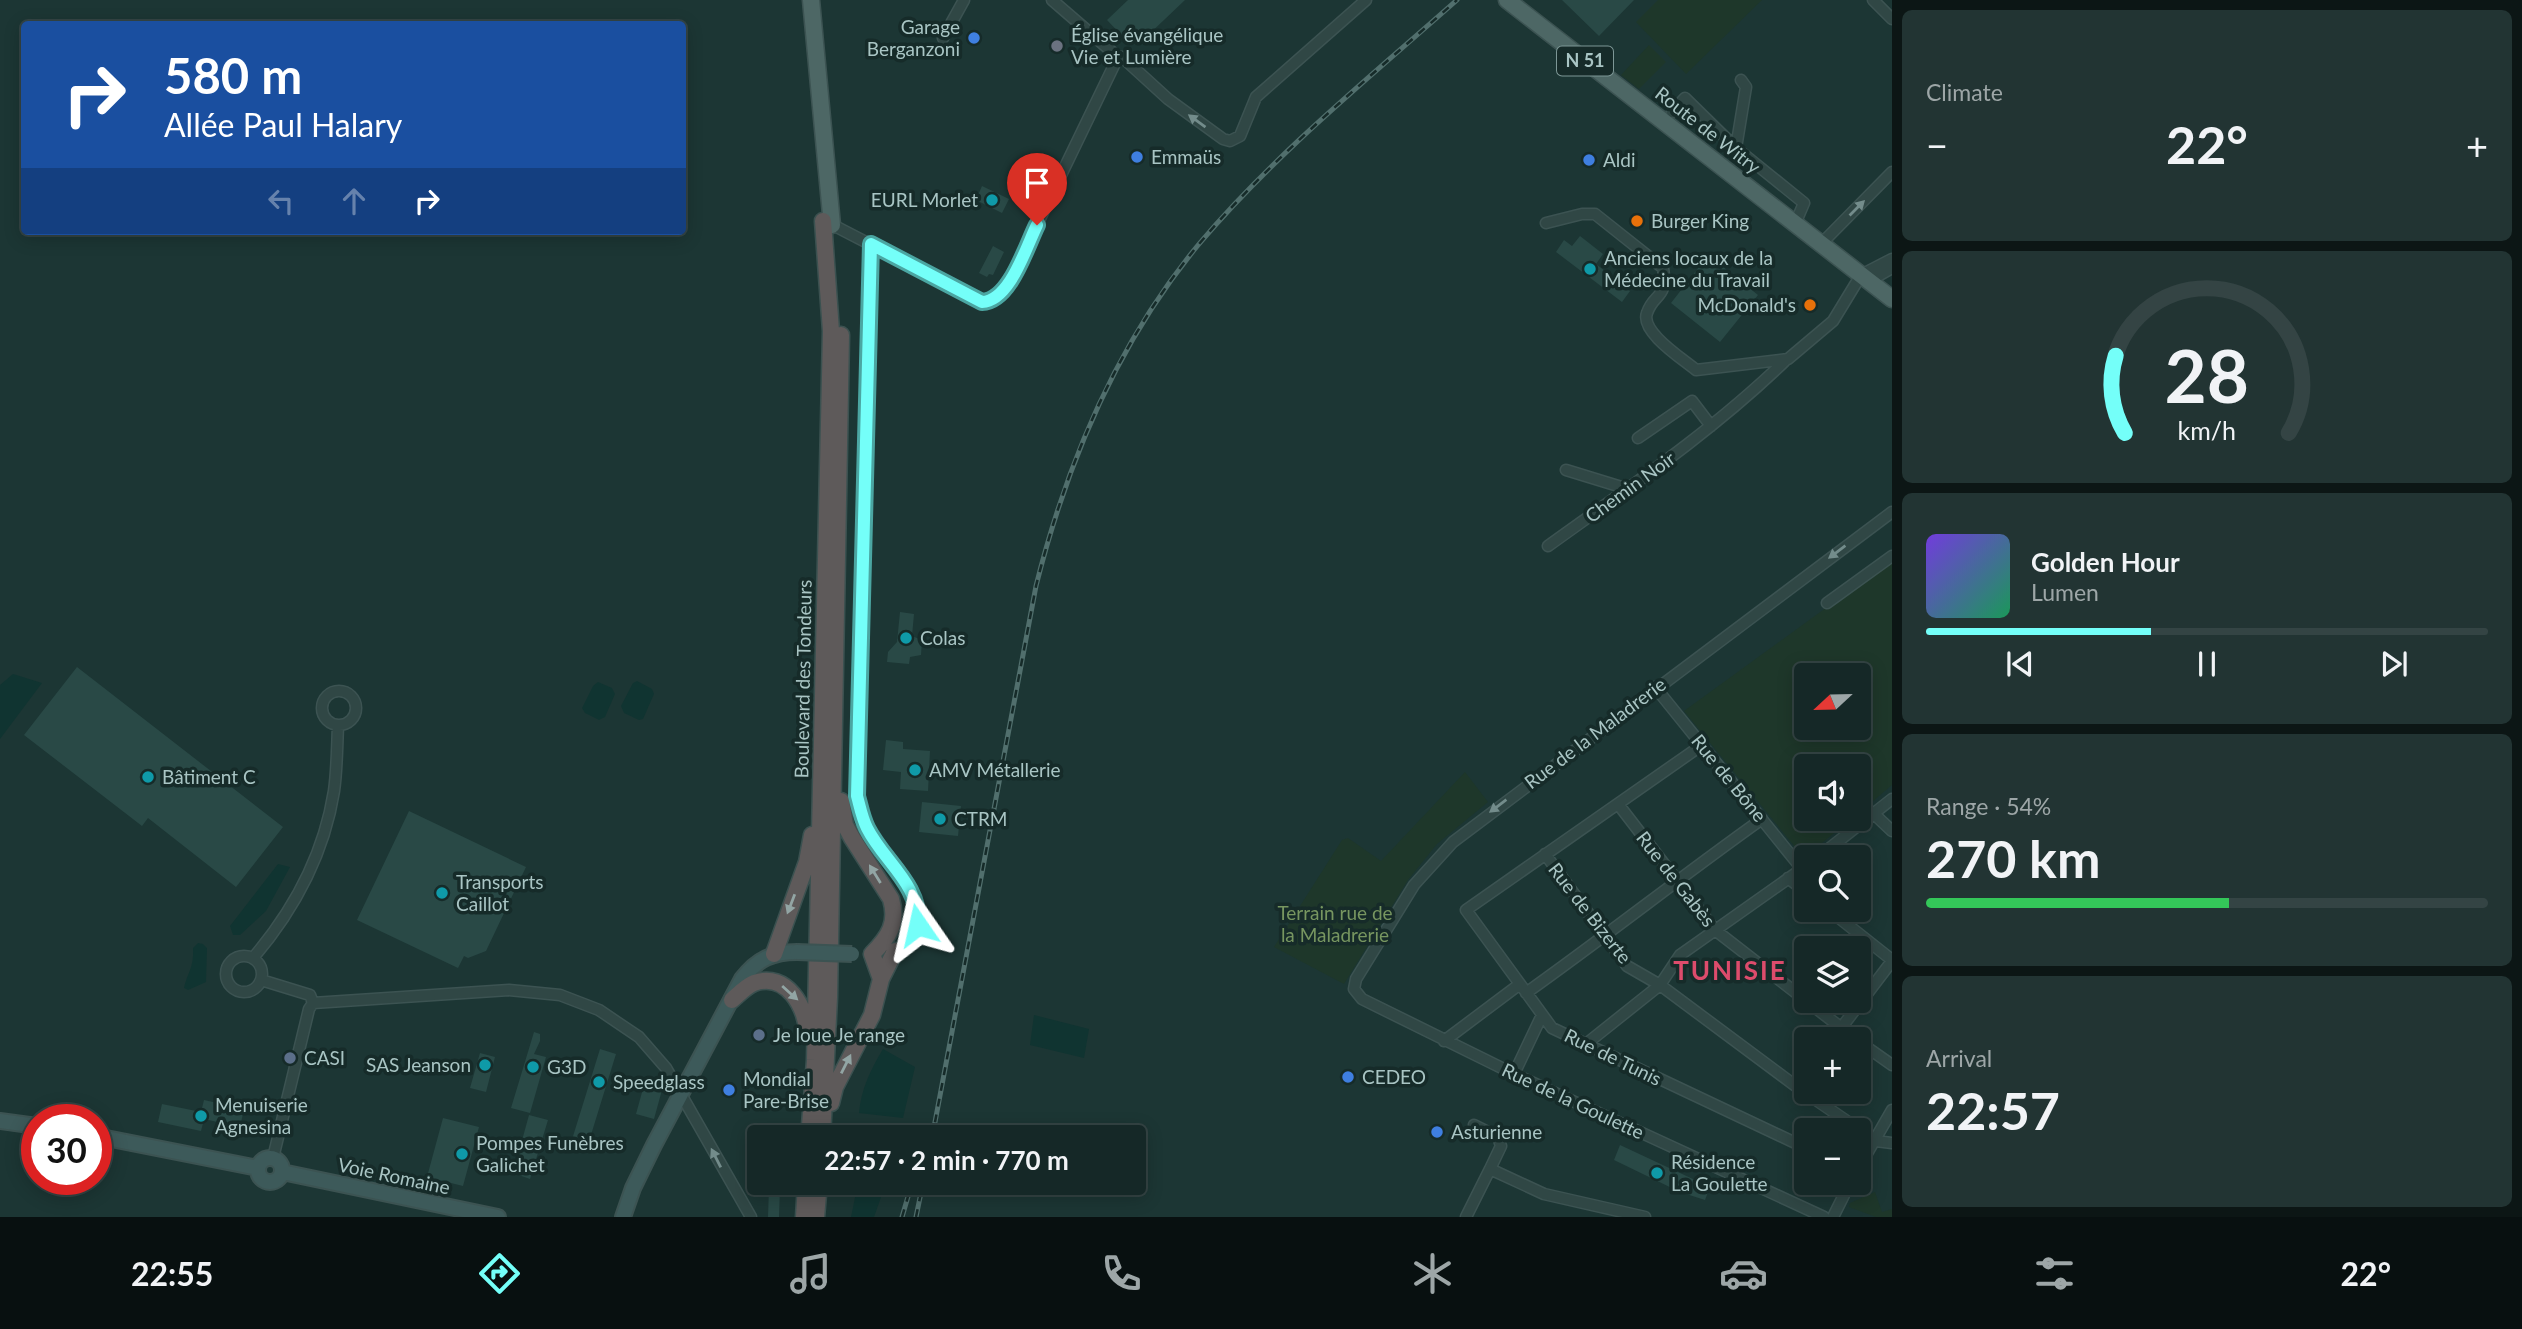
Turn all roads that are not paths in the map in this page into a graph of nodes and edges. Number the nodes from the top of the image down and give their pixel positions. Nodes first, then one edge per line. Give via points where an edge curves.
1 (802, 0) edge
2 (811, 0) edge
3 (964, 0) edge
4 (1052, 0) edge
5 (1366, 0) edge
6 (1507, 0) edge
7 (1873, 0) edge
8 (1892, 19) edge
9 (943, 38) dead end
10 (1118, 57) junction
11 (1741, 80) dead end
12 (1672, 112) dead end
13 (1736, 148) junction
14 (1892, 172) edge
15 (828, 223) junction
16 (1546, 223) dead end
17 (1795, 224) junction
18 (871, 244) junction
19 (1821, 244) junction
20 (1892, 259) edge
21 (1892, 269) edge
22 (1865, 278) junction
23 (1888, 295) edge
24 (1788, 359) junction
25 (1711, 426) junction
26 (1638, 438) dead end
27 (1566, 470) dead end
28 (1628, 489) junction
29 (1892, 512) edge
30 (1548, 546) dead end
31 (1892, 556) edge
32 (839, 576) junction
33 (1828, 603) dead end
34 (1656, 687) junction
35 (823, 718) junction
36 (338, 726) dead end
37 (1702, 745) junction
38 (1892, 799) edge
39 (1618, 804) junction
40 (1874, 814) junction
41 (1762, 819) junction
42 (1892, 831) edge
43 (1834, 845) edge
44 (1545, 854) junction
45 (1794, 856) edge
46 (1794, 874) edge
47 (1788, 878) junction
48 (1677, 879) junction
49 (1794, 883) edge
50 (1844, 922) edge
51 (1715, 930) junction
52 (1606, 936) junction
53 (895, 951) junction
54 (774, 954) junction
55 (872, 954) junction
56 (253, 958) junction
57 (1892, 960) edge
58 (881, 979) junction
59 (261, 980) junction
60 (1660, 985) junction
61 (1523, 988) junction
62 (1362, 999) joint
63 (732, 1000) junction
64 (313, 1003) junction
65 (1542, 1015) junction
66 (1840, 1027) edge
67 (1842, 1027) edge
68 (1444, 1041) junction
69 (1586, 1044) junction
70 (1871, 1050) edge
71 (1892, 1065) edge
72 (1514, 1074) junction
73 (1794, 1085) edge
74 (681, 1097) junction
75 (1822, 1104) edge
76 (1892, 1110) edge
77 (0, 1121) edge
78 (21, 1124) edge
79 (809, 1125) edge
80 (810, 1125) edge
81 (823, 1125) edge
82 (830, 1125) edge
83 (1474, 1125) dead end
84 (112, 1139) edge
85 (1876, 1141) junction
86 (1794, 1142) edge
87 (1892, 1143) edge
88 (1871, 1149) edge
89 (273, 1158) junction
90 (258, 1168) junction
91 (1490, 1169) junction
92 (282, 1172) junction
93 (805, 1195) edge
94 (1844, 1195) edge
95 (498, 1217) edge
96 (623, 1217) edge
97 (751, 1217) edge
98 (804, 1217) edge
99 (1466, 1217) edge
100 (1645, 1217) edge
101 (1824, 1217) edge
102 (1833, 1217) edge

1 - 15 main road
2 - 15 main road
3 - 9 street
4 - 10 street
5 -> 10 street via 1256,97 1240,136 1230,141 1197,121
6 - 17 main road, Route de Witry / N 51
7 - 8 street
10 - 18 street via 1006,289 997,298 982,302
11 - 13 street via 1746,87
12 - 13 street via 1685,98
13 - 17 street via 1804,203
19 -> 14 street
15 - 18 street
15 - 32 highway, Boulevard des Tondeurs via 842,351
15 - 35 highway, Boulevard des Tondeurs via 831,331
16 - 24 street via 1595,214 1663,268 1662,295 1647,312 1646,323 1696,370
17 - 19 main road, Route de Witry / N 51
18 - 53 street via 857,796 868,830 915,895 919,910 913,937
19 - 22 main road, Route de Witry / N 51
20 - 22 street
21 - 22 street
21 - 23 street via 1883,285
22 - 23 main road, Route de Witry / N 51
22 - 24 street, Chemin Noir via 1833,321
24 - 25 street, Chemin Noir
25 - 26 street, Chemin Noir via 1692,401
25 - 28 street, Chemin Noir
27 - 28 street
28 - 30 street, Chemin Noir
29 -> 34 street, Rue de la Maladrerie
31 - 33 street
55 -> 32 highway via 891,932 894,911 842,814
32 - 81 highway, Boulevard des Tondeurs
34 - 37 street, Rue de Bône
34 -> 62 street, Rue de la Maladrerie via 1437,857 1414,885 1356,979 1354,989
35 -> 54 highway via 807,862
35 - 80 highway, Boulevard des Tondeurs
36 - 56 street via 334,790 315,861 286,915
37 - 39 street
37 - 41 street, Rue de Bône
38 - 40 street
39 - 44 street
39 - 48 street, Rue de Gabès
40 - 42 street
40 - 43 street
41 - 45 street, Rue de Bône
41 - 48 street
44 - 52 street, Rue de Bizerte
44 - 61 street, Rue de Tunis via 1466,910
46 - 47 street
47 - 49 street
47 - 51 street
48 - 51 street, Rue de Gabès
48 - 52 street
50 - 57 street
51 - 60 street via 1680,955
51 - 66 street, Rue de Gabès
52 - 60 street, Rue de Bizerte via 1627,966
52 - 61 street
53 - 55 street
53 - 58 highway
54 - 55 main road, bridge
54 - 63 main road via 759,961 742,979
55 - 58 highway
56 - 59 street via 259,963
56 - 59 street via 233,959 226,978 240,992 250,991
57 - 67 street
82 -> 58 highway via 835,1087 872,1016
59 - 64 street via 310,995
60 - 69 street
60 - 73 street, Rue de Bizerte
61 - 65 street, Rue de Tunis
61 - 68 street
62 - 68 street, Rue de la Goulette
63 - 74 main road
63 -> 79 highway via 763,981 789,990 803,1007
64 - 74 street via 509,990 560,995 599,1010 639,1037 666,1068
64 - 89 street
65 - 69 street, Rue de Tunis via 1552,1028
65 - 72 street
68 - 72 street, Rue de la Goulette
69 - 86 street, Rue de Tunis
70 - 71 street, Rue de Gabès
72 - 101 street, Rue de la Goulette
74 - 96 main road via 633,1188
97 -> 74 street
75 - 85 street, Rue de Bizerte
76 - 85 street
77 - 78 main road
83 - 91 street via 1498,1137 1500,1146
84 - 90 main road
85 - 87 street
85 - 88 street
89 - 90 main road via 262,1161
89 - 92 main road via 282,1165
90 - 92 main road via 267,1182 278,1180
91 - 99 street
91 - 100 street via 1544,1194
92 - 95 main road, Voie Romaine
93 - 98 highway
94 - 102 street

